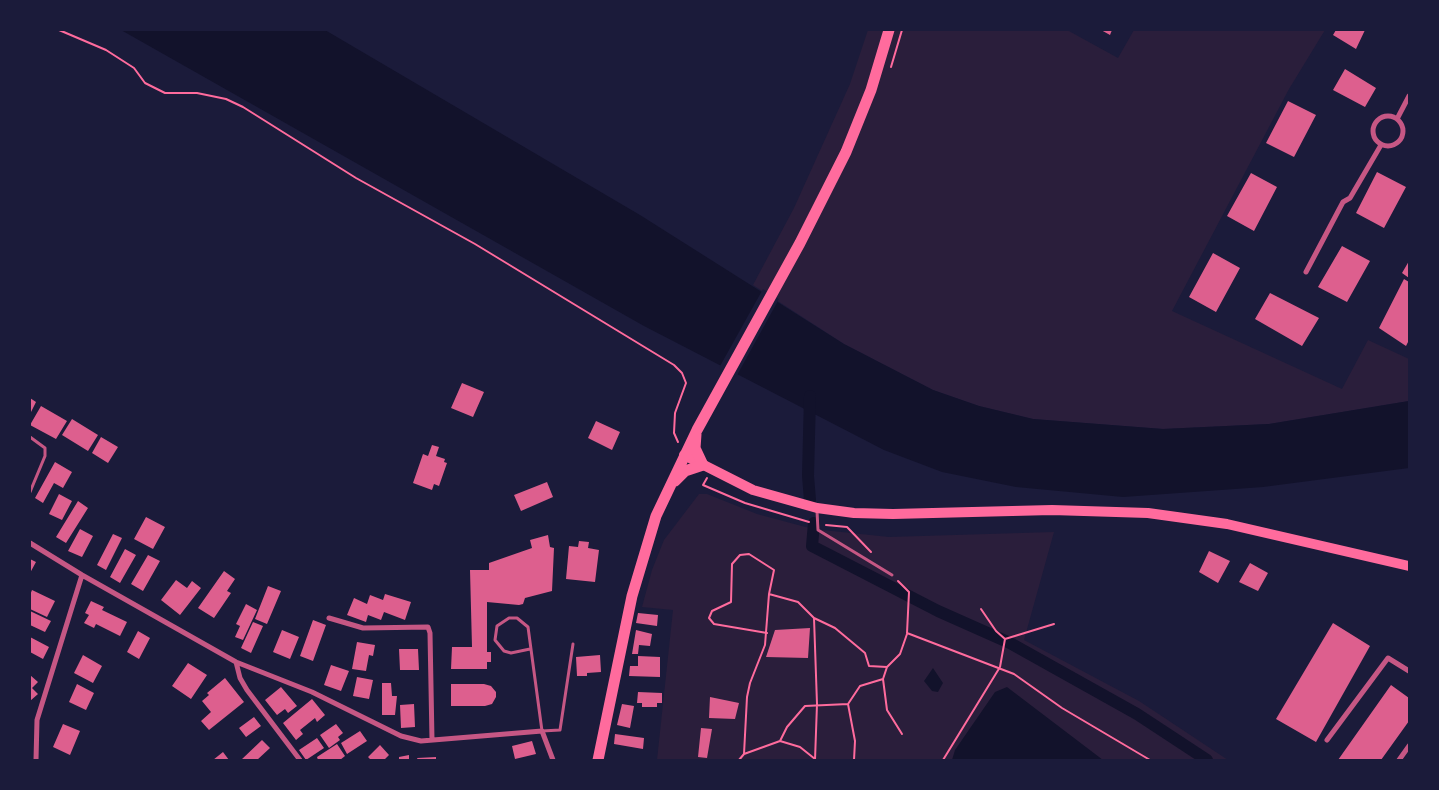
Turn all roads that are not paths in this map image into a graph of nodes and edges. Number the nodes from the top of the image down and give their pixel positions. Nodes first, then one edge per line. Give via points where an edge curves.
1 (889, 30) edge
2 (1409, 96) edge
3 (1397, 119) junction
4 (1381, 145) junction
5 (1306, 272) dead end
6 (697, 430) junction
7 (30, 437) edge
8 (684, 455) junction
9 (703, 465) junction
10 (30, 492) edge
11 (664, 496) junction
12 (817, 508) junction
13 (30, 543) edge
14 (1409, 566) edge
15 (82, 575) junction
16 (892, 575) dead end
17 (329, 618) dead end
18 (574, 644) dead end
19 (530, 649) junction
20 (236, 662) junction
21 (1409, 671) edge
22 (37, 720) junction
23 (30, 725) edge
24 (542, 731) junction
25 (432, 740) junction
26 (1327, 740) dead end
27 (1409, 746) edge
28 (36, 760) edge
29 (300, 760) edge
30 (553, 760) edge
31 (598, 760) edge
32 (1398, 760) edge

1 - 6 main road via 859,122 800,242
2 - 3 street
3 - 4 street via 1403,127 1402,138 1395,145
3 - 4 street via 1387,116 1374,124 1373,134
4 - 5 street via 1350,198 1343,202
6 - 8 main road
6 - 9 main road via 695,448
7 - 10 lane via 44,448 45,456
8 - 9 main road
8 - 11 main road
9 - 11 main road via 685,471
9 - 12 main road via 760,493
11 - 31 main road via 651,527 636,583
12 - 14 main road via 894,514 1052,510 1148,513 1227,524
12 - 16 lane via 818,530
13 - 15 street
15 - 20 street
15 - 22 street
17 - 25 street via 363,628 428,628
18 - 24 lane via 560,730
19 - 19 lane via 512,653 504,651 495,640 497,626 509,618 523,622 528,627
19 - 24 lane
20 - 25 street via 312,692 410,740
20 - 29 street via 247,690
21 - 26 street via 1388,658
22 - 23 street
22 - 28 street
24 - 25 street
24 - 30 street
27 - 32 street

